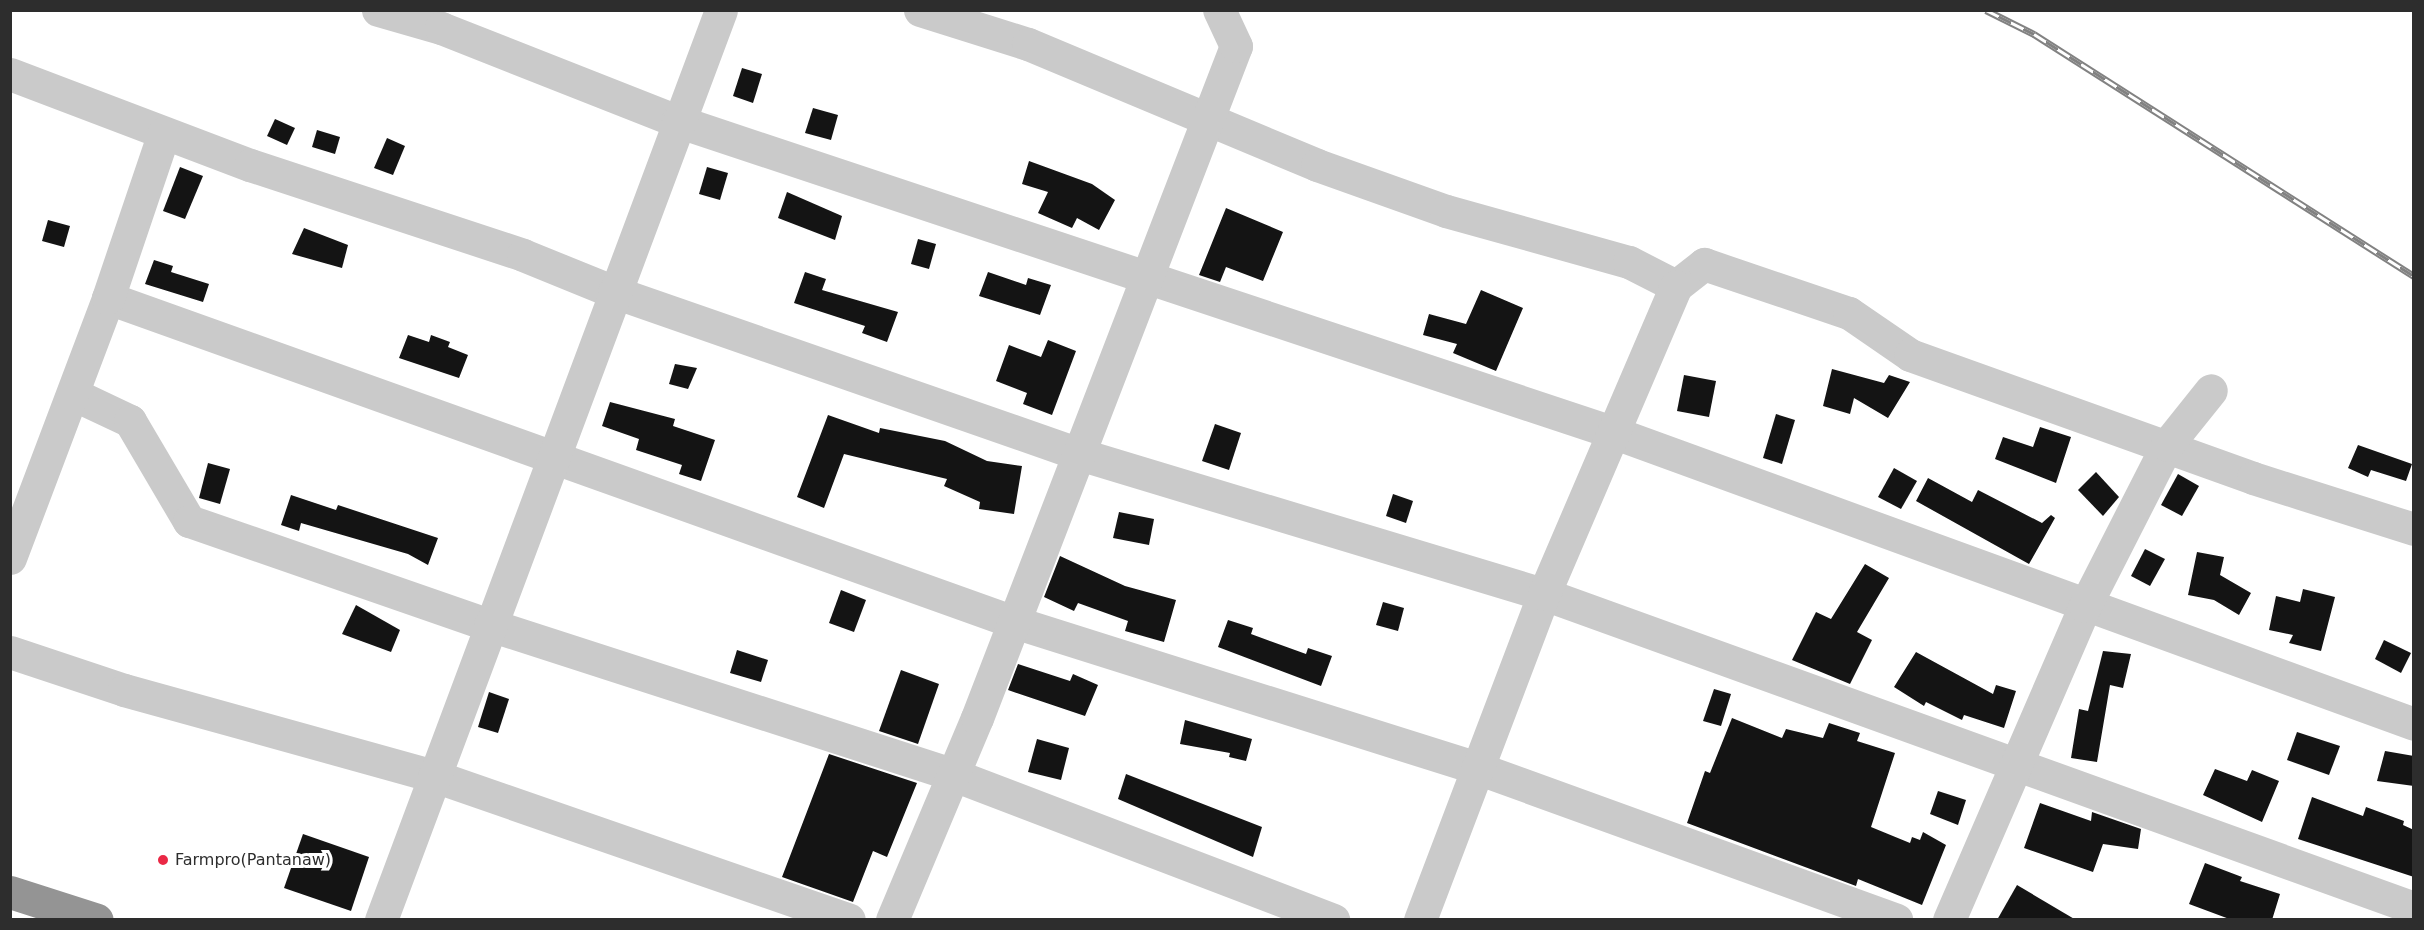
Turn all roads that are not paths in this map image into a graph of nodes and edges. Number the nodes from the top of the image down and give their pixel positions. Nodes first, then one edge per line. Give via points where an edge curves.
1 (378, 10) edge
2 (721, 10) edge
3 (920, 10) edge
4 (1219, 10) edge
5 (10, 74) edge
6 (1208, 119) junction
7 (677, 121) junction
8 (164, 133) junction
9 (1147, 277) junction
10 (1676, 286) junction
11 (614, 292) junction
12 (108, 298) junction
13 (2211, 390) dead end
14 (73, 394) junction
15 (1615, 433) junction
16 (2167, 445) junction
17 (1079, 454) junction
18 (552, 459) junction
19 (2414, 529) edge
20 (10, 558) edge
21 (1544, 594) junction
22 (2085, 606) junction
23 (1014, 622) junction
24 (490, 625) junction
25 (10, 652) edge
26 (2414, 724) edge
27 (2018, 763) junction
28 (1477, 768) junction
29 (954, 775) junction
30 (434, 776) junction
31 (10, 892) edge
32 (2414, 908) edge
33 (98, 920) edge
34 (381, 920) edge
35 (849, 920) edge
36 (892, 920) edge
37 (1333, 920) edge
38 (1420, 920) edge
39 (1896, 920) edge
40 (1949, 920) edge

1 - 7 street via 441,28
2 - 7 street
3 - 6 street via 1028,44
4 - 6 street via 1236,46
5 - 8 street
6 - 9 street
6 - 10 street via 1317,165 1446,211 1629,262
7 - 9 street
7 - 11 street
8 - 11 street via 523,255
8 - 12 street
9 - 15 street
9 - 17 street
10 - 15 street
10 - 16 street via 1704,264 1849,313 1910,355
11 - 17 street
11 - 18 street
12 - 14 street
12 - 18 street
13 - 16 street
14 - 20 street
14 - 24 street via 130,421 189,521
15 - 21 street
15 - 22 street
16 - 19 street via 2253,478
16 - 22 street
17 - 21 street
17 - 23 street
18 - 23 street
18 - 24 street
21 - 27 street
21 - 28 street
22 - 26 street
22 - 27 street
23 - 28 street
23 - 29 street
24 - 29 street
24 - 30 street
25 - 30 street via 124,690
27 - 32 street
27 - 40 street
28 - 38 street
28 - 39 street
29 - 36 street
29 - 37 street
30 - 34 street
30 - 35 street
31 - 33 highway

